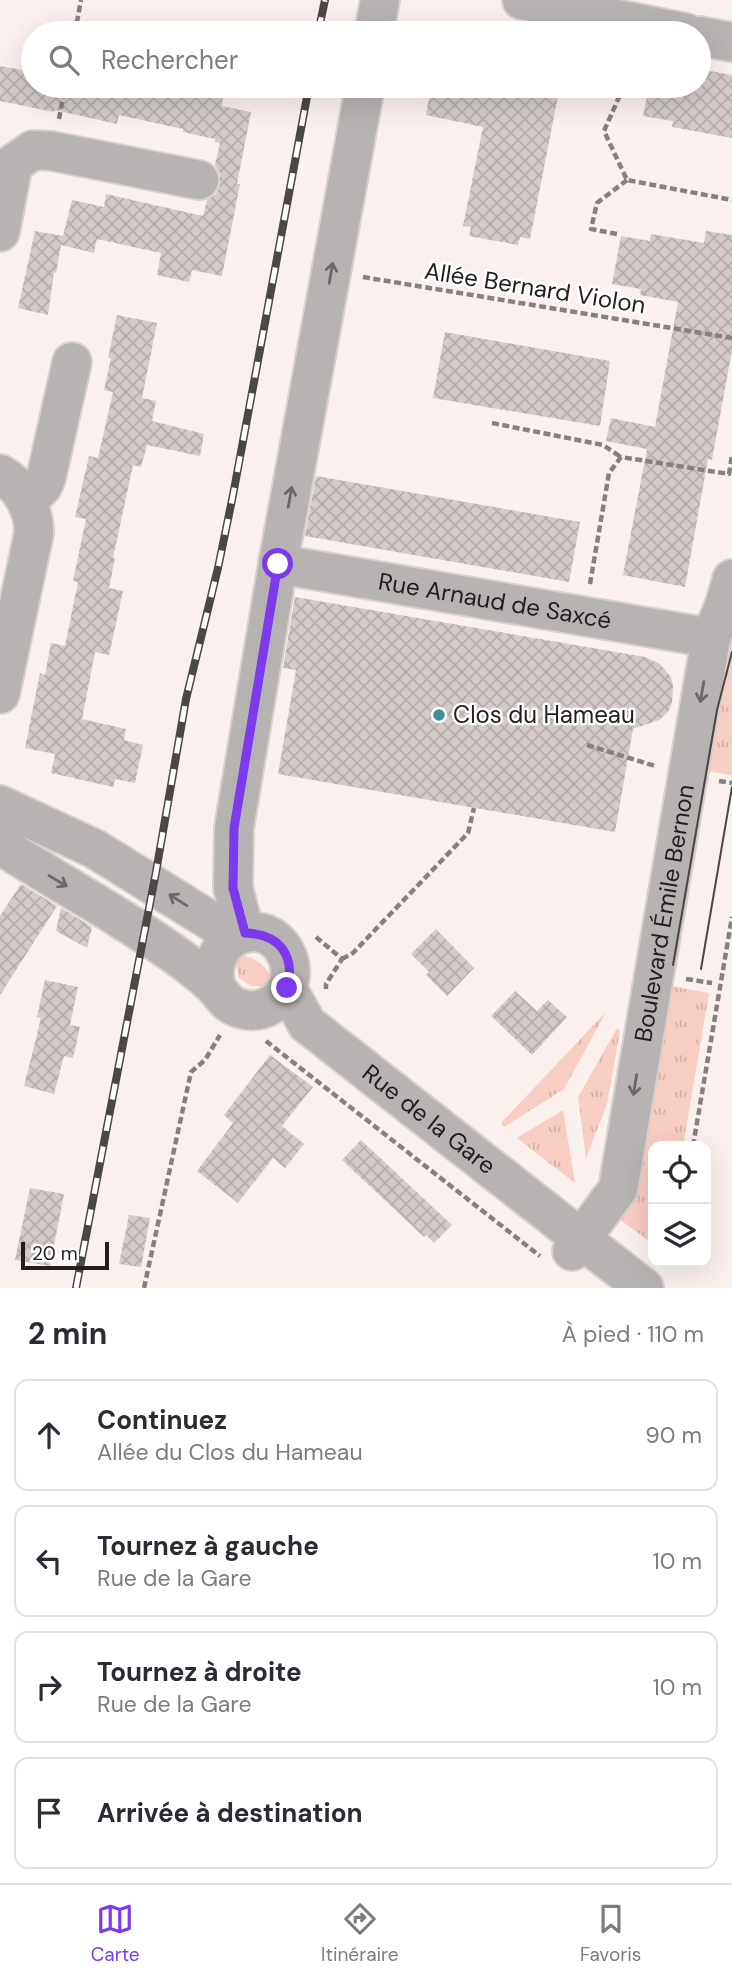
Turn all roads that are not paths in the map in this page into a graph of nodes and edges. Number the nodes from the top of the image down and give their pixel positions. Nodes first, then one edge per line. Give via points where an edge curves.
1 (380, 0) edge
2 (522, 0) edge
3 (376, 21) edge
4 (626, 21) edge
5 (711, 38) edge
6 (732, 42) edge
7 (363, 98) edge
8 (200, 180) dead end
9 (0, 232) edge
10 (72, 362) dead end
11 (13, 487) edge
12 (278, 564) junction
13 (732, 579) edge
14 (711, 638) junction
15 (0, 694) edge
16 (0, 805) edge
17 (0, 845) edge
18 (240, 935) junction
19 (224, 1003) junction
20 (272, 1010) junction
21 (567, 1251) junction
22 (632, 1286) edge

1 - 3 street
2 - 4 street
5 - 6 street
12 -> 7 street
8 - 9 street via 33,150 13,164
10 - 11 street via 42,487
11 - 15 street via 34,523 34,533
12 - 14 street, Rue Arnaud de Saxcé
12 - 18 street via 234,828 233,888
13 - 14 street, Boulevard Émile Bernon
14 -> 21 street, Boulevard Émile Bernon via 618,1189
18 -> 16 street, Rue de la Gare via 95,849
17 -> 19 street via 144,933 193,968
18 - 19 street via 225,943 214,964 213,976
18 - 20 street, Rue de la Gare via 269,937 286,953 290,977
19 - 20 street via 244,1010
20 - 21 street, Rue de la Gare via 307,1024
21 - 22 street, Rue de la Gare

